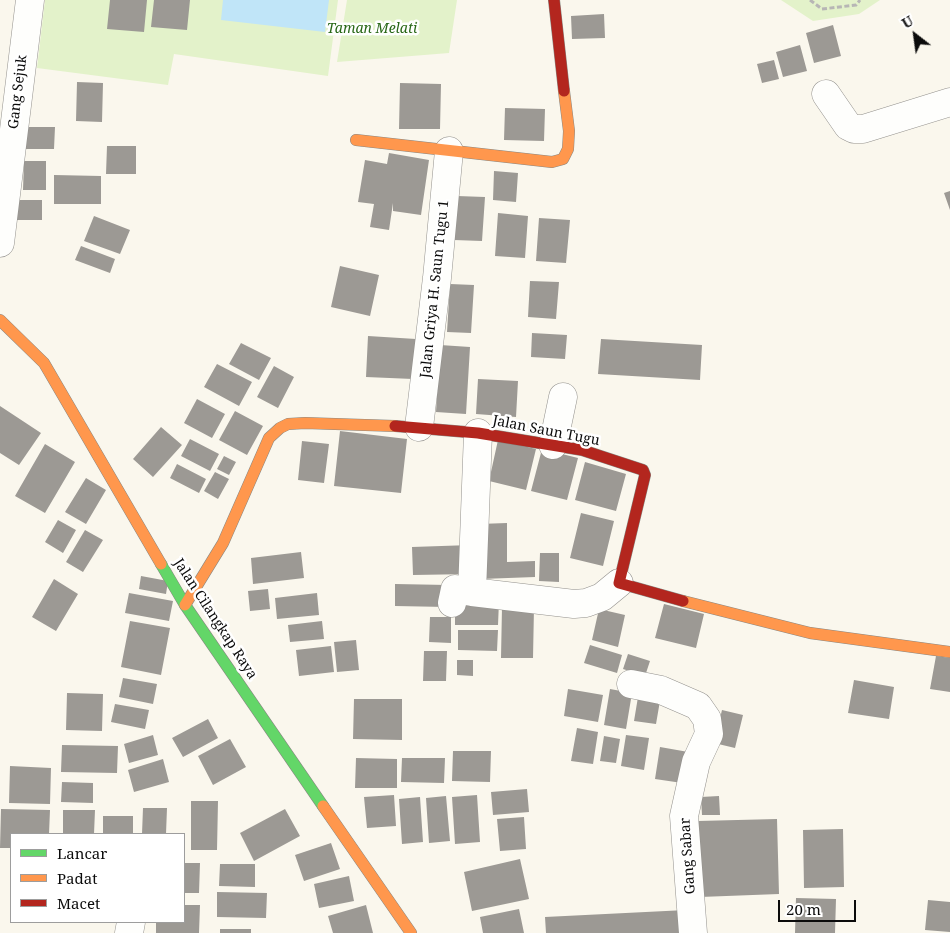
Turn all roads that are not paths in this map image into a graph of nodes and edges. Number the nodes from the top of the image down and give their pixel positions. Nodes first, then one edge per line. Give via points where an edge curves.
1 (30, 0) edge
2 (554, 0) edge
3 (826, 94) dead end
4 (950, 102) edge
5 (356, 140) dead end
6 (449, 151) junction
7 (0, 243) edge
8 (0, 320) edge
9 (563, 397) dead end
10 (419, 427) junction
11 (478, 434) junction
12 (553, 445) junction
13 (619, 583) junction
14 (185, 605) junction
15 (950, 652) edge
16 (631, 684) dead end
17 (412, 933) edge
18 (694, 933) edge

1 - 7 street, Gang Sejuk
2 - 6 street via 569,131 568,149 563,159 552,162
3 - 4 street via 848,126 854,129
5 - 6 street
6 - 10 street, Jalan Griya H. Saun Tugu 1
8 - 14 street, Jalan Cilangkap Raya via 44,363
9 - 12 street
10 - 11 street, Jalan Saun Tugu
10 - 14 street, Jalan Saun Tugu via 305,423 280,428 270,438 223,543
11 - 12 street, Jalan Saun Tugu
11 - 13 street via 462,597 580,604 602,597
12 - 13 street, Jalan Saun Tugu via 582,450 644,472
13 - 15 street via 810,633
14 - 17 street, Jalan Cilangkap Raya
16 - 18 street, Gang Sabar via 661,690 698,706 707,720 709,734 696,762 684,816

